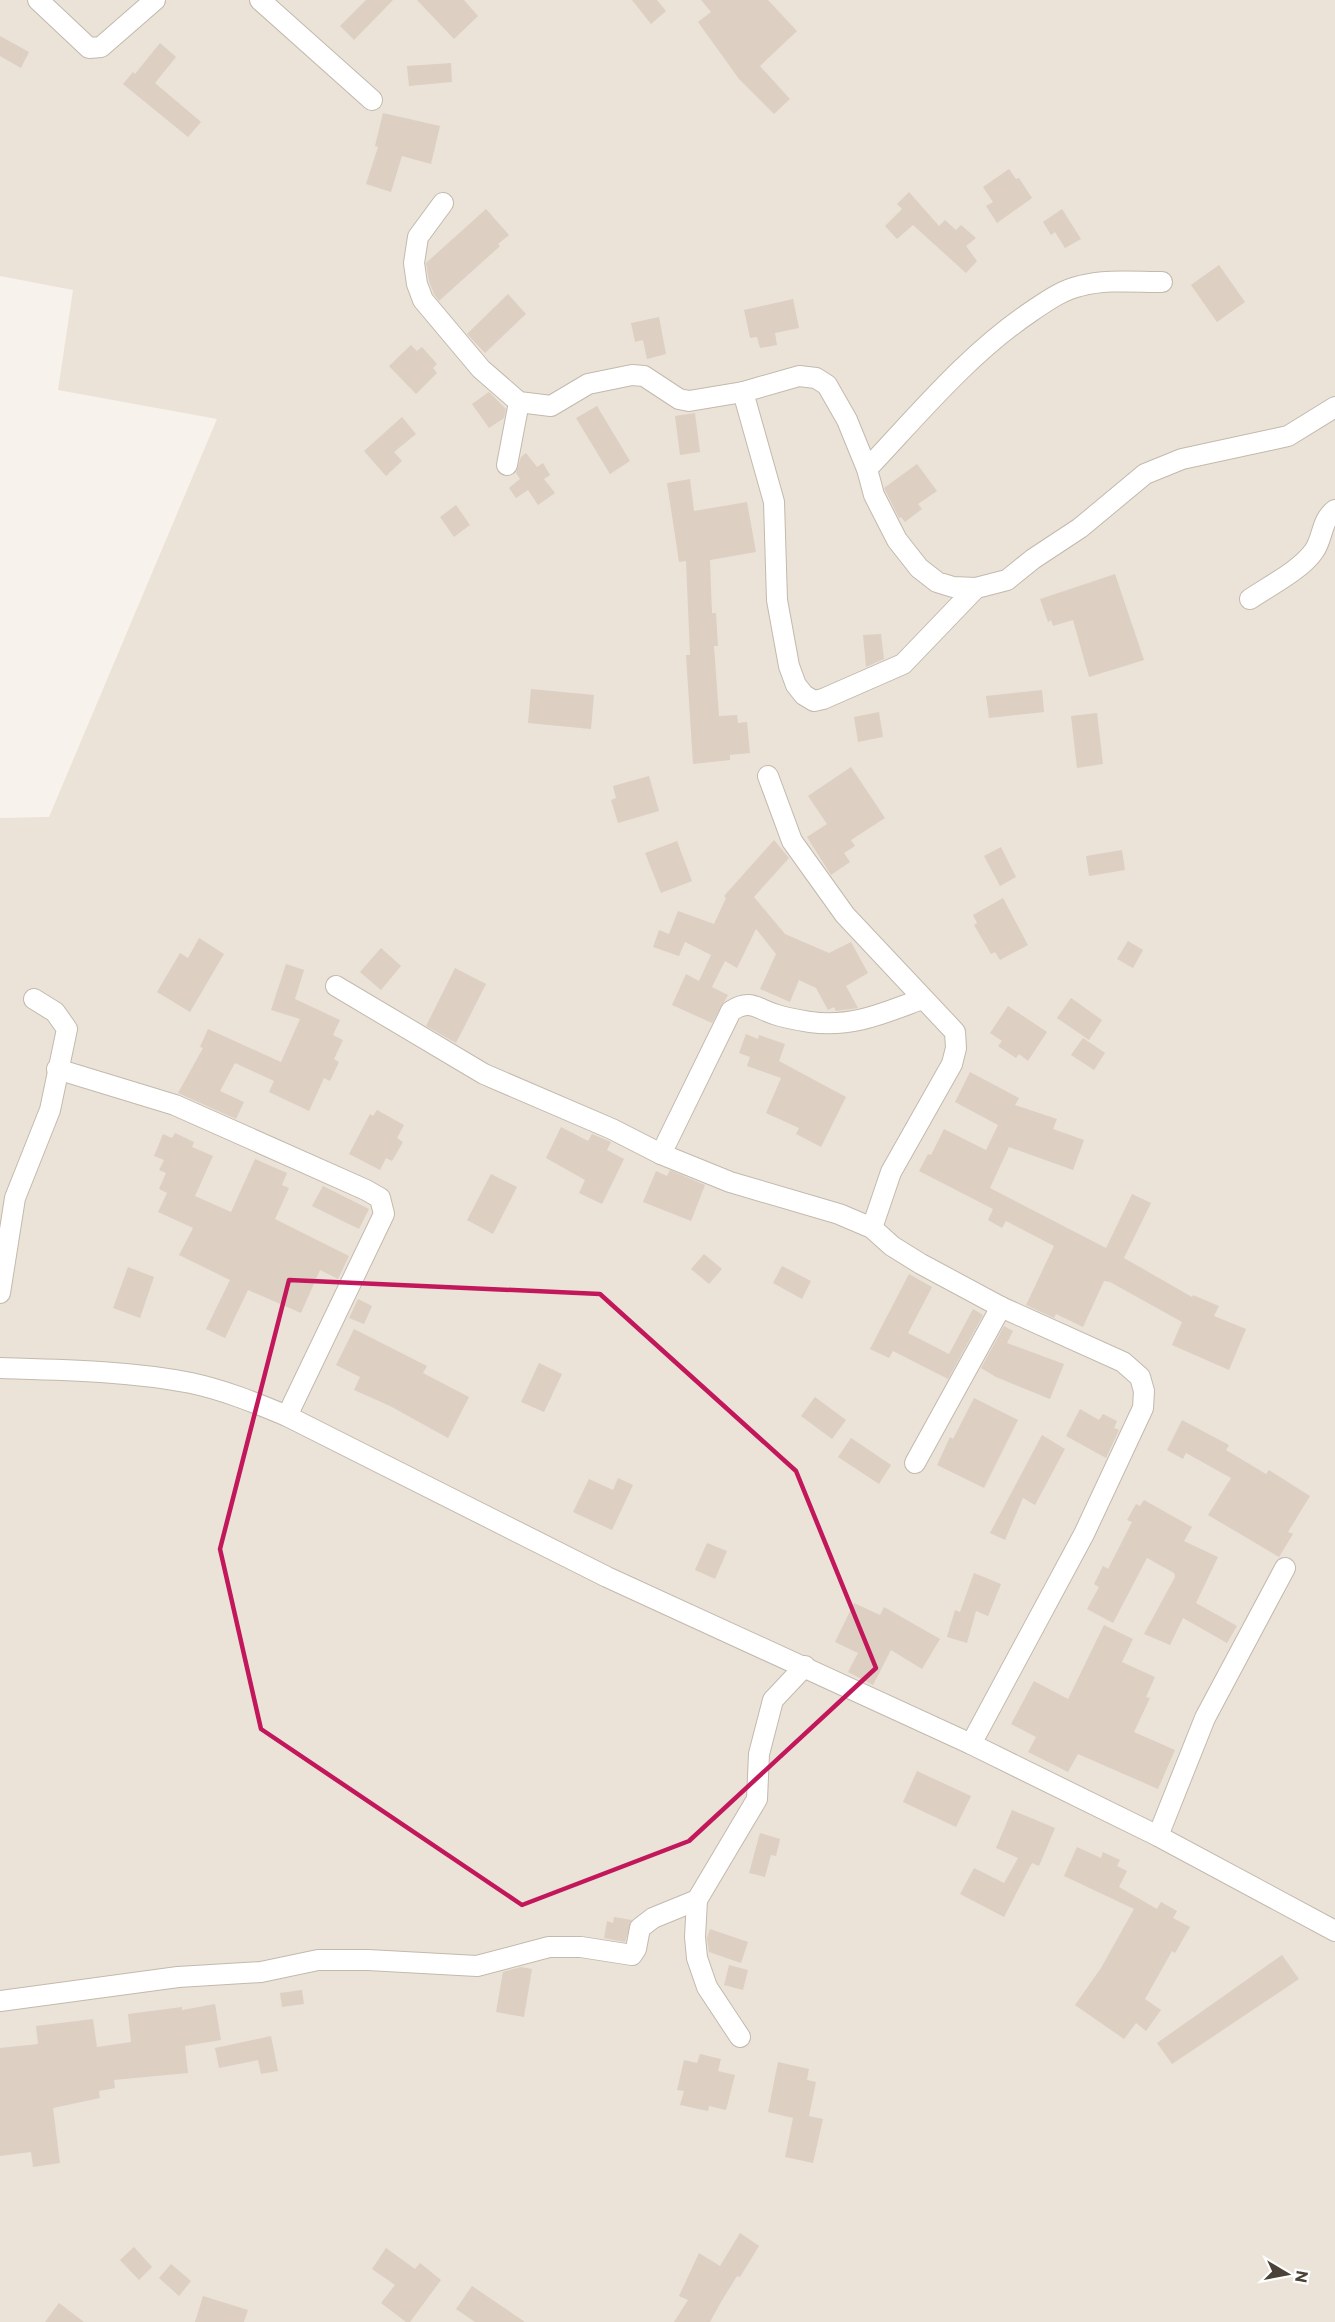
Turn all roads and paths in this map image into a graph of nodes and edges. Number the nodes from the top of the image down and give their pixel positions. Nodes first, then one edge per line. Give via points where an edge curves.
1 (38, 0) edge
2 (155, 0) edge
3 (260, 0) edge
4 (372, 100) dead end
5 (443, 203) dead end
6 (1162, 282) dead end
7 (743, 392) junction
8 (519, 402) junction
9 (1335, 407) edge
10 (507, 465) dead end
11 (867, 469) junction
12 (1335, 510) edge
13 (976, 588) junction
14 (1250, 599) dead end
15 (768, 776) dead end
16 (336, 986) dead end
17 (34, 999) dead end
18 (922, 999) junction
19 (57, 1069) junction
20 (661, 1154) junction
21 (872, 1228) junction
22 (0, 1293) edge
23 (1002, 1307) junction
24 (0, 1368) edge
25 (286, 1416) junction
26 (915, 1463) dead end
27 (1285, 1568) dead end
28 (805, 1666) junction
29 (971, 1744) junction
30 (1158, 1836) junction
31 (697, 1900) junction
32 (1335, 1931) edge
33 (0, 2001) edge
34 (740, 2037) dead end

1 - 2 street via 89,48 95,49
3 - 4 street
5 - 8 street via 418,237 414,263 423,300 481,369
6 - 11 street via 1101,283 1057,294 1000,333
7 - 8 street via 689,401 644,376 632,375 588,384 551,406
7 - 11 street via 800,376 816,378 827,385 847,420
7 - 13 street via 774,502 777,600 789,666 804,695 814,701 823,699 903,664
8 - 10 street
9 - 13 street via 1288,436 1182,459 1145,474 1080,528 1007,580
11 - 13 street via 874,495 897,540 920,568 937,582
12 - 14 street via 1329,515 1315,550 1305,561
15 - 18 street via 792,841 845,915
16 - 20 street via 484,1074
17 - 19 street via 55,1012 66,1029
18 - 20 street via 868,1020 848,1022 812,1022 775,1015 751,1004 740,1005 731,1011
18 - 21 street via 955,1032 956,1048 935,1097 891,1172
19 - 22 street via 50,1110 15,1198
19 - 25 street via 175,1105 380,1198 384,1214
20 - 21 street via 730,1182 839,1214
21 - 23 street via 921,1264
23 - 26 street
23 - 29 street via 1122,1362 1140,1377 1143,1408 1084,1534
24 - 25 street via 99,1372 192,1383
25 - 28 street via 608,1577
27 - 30 street via 1205,1718
28 - 29 street
28 - 31 street via 773,1700 759,1754 757,1798
29 - 30 street
30 - 32 street
31 - 33 street via 653,1918 640,1928 632,1955 581,1947 549,1947 477,1966 318,1960 261,1972 178,1977
31 - 34 street via 697,1958 707,1987

